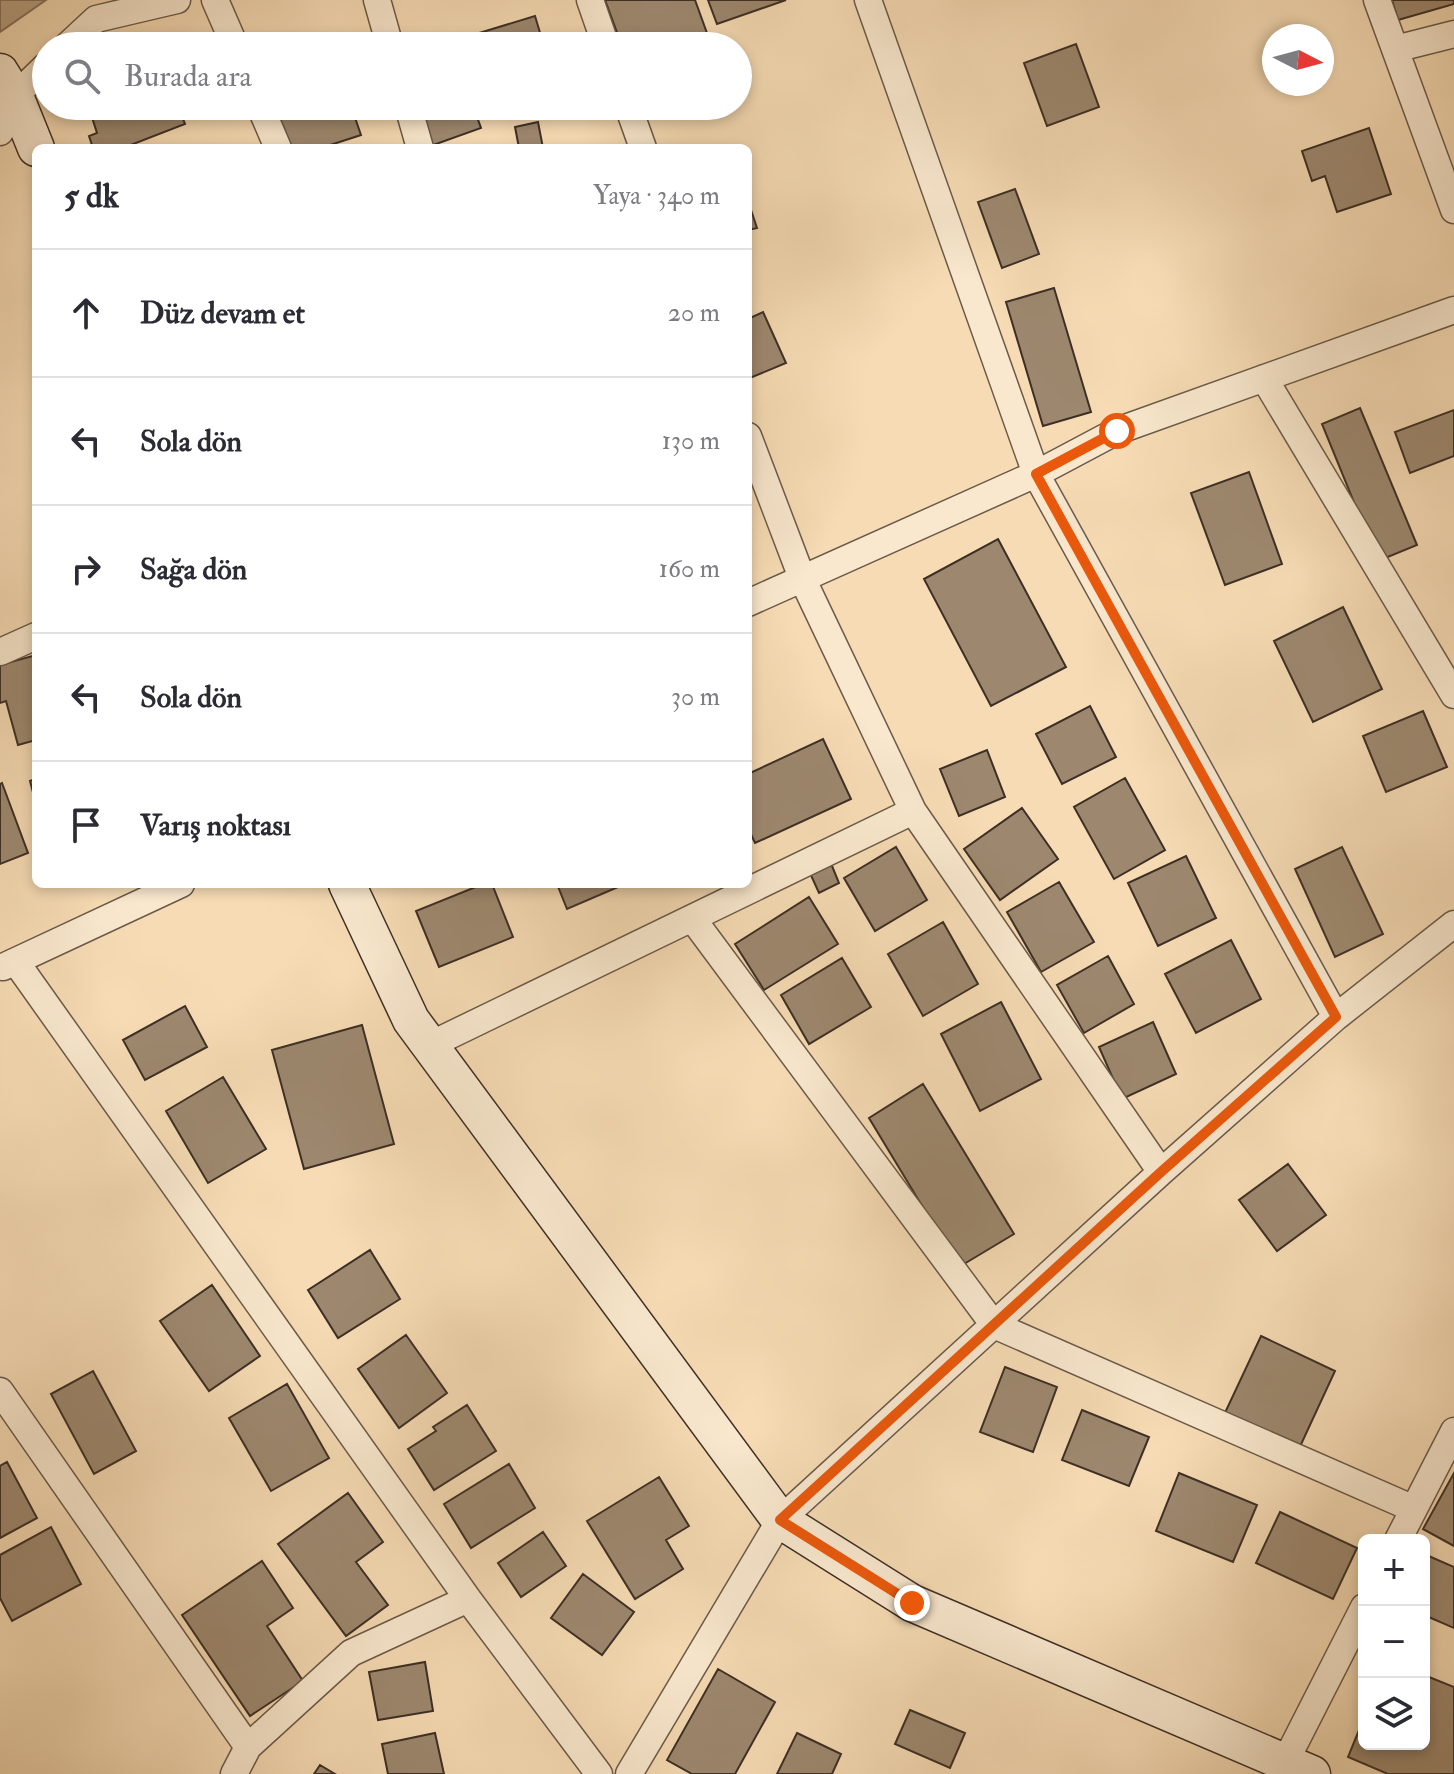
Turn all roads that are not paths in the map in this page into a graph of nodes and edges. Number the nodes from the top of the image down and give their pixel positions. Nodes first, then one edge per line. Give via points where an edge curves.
1 (177, 0) edge
2 (215, 0) edge
3 (377, 0) edge
4 (590, 0) edge
5 (868, 0) edge
6 (1377, 0) edge
7 (82, 32) edge
8 (229, 32) edge
9 (386, 32) edge
10 (601, 32) edge
11 (1454, 34) edge
12 (1395, 49) junction
13 (32, 72) edge
14 (7, 84) edge
15 (266, 120) edge
16 (412, 120) edge
17 (633, 120) edge
18 (0, 132) edge
19 (34, 144) edge
20 (276, 144) edge
21 (419, 144) edge
22 (642, 144) edge
23 (1454, 210) edge
24 (1454, 310) edge
25 (1264, 378) junction
26 (752, 447) edge
27 (1036, 474) junction
28 (802, 578) junction
29 (752, 601) edge
30 (32, 638) edge
31 (0, 652) edge
32 (1454, 695) edge
33 (913, 811) junction
34 (172, 888) edge
35 (349, 888) edge
36 (692, 918) junction
37 (1454, 924) edge
38 (8, 965) edge
39 (1336, 1017) junction
40 (430, 1045) junction
41 (1161, 1172) junction
42 (994, 1325) junction
43 (0, 1391) edge
44 (1454, 1431) edge
45 (1414, 1509) junction
46 (780, 1520) junction
47 (1401, 1534) edge
48 (468, 1599) junction
49 (1358, 1621) edge
50 (248, 1747) junction
51 (1292, 1770) edge
52 (234, 1774) edge
53 (599, 1774) edge
54 (629, 1774) edge

1 - 7 street via 96,19
2 - 8 street
3 - 9 street
4 - 10 street
5 - 27 street
6 - 12 street
11 - 12 street
12 - 23 street
13 - 14 street
14 - 18 street via 7,120
14 - 19 street
15 - 20 street
16 - 21 street
17 - 22 street
24 - 25 street
25 - 27 street via 1117,431
25 - 32 street
26 - 28 street
27 - 28 street
27 - 39 street
28 - 29 street
28 - 33 street
30 - 31 street
33 - 36 street
33 - 41 street
34 - 38 street
35 - 40 street via 411,1020
36 - 40 street
36 - 42 street
37 - 39 street
38 - 48 street
39 - 41 street
40 - 46 street
41 - 42 street
42 - 45 street
42 - 46 street
43 - 50 street
44 - 45 street
45 - 47 street
46 - 51 street via 912,1603
46 - 54 street
48 - 50 street via 351,1653
48 - 53 street
49 - 51 street
50 - 52 street

